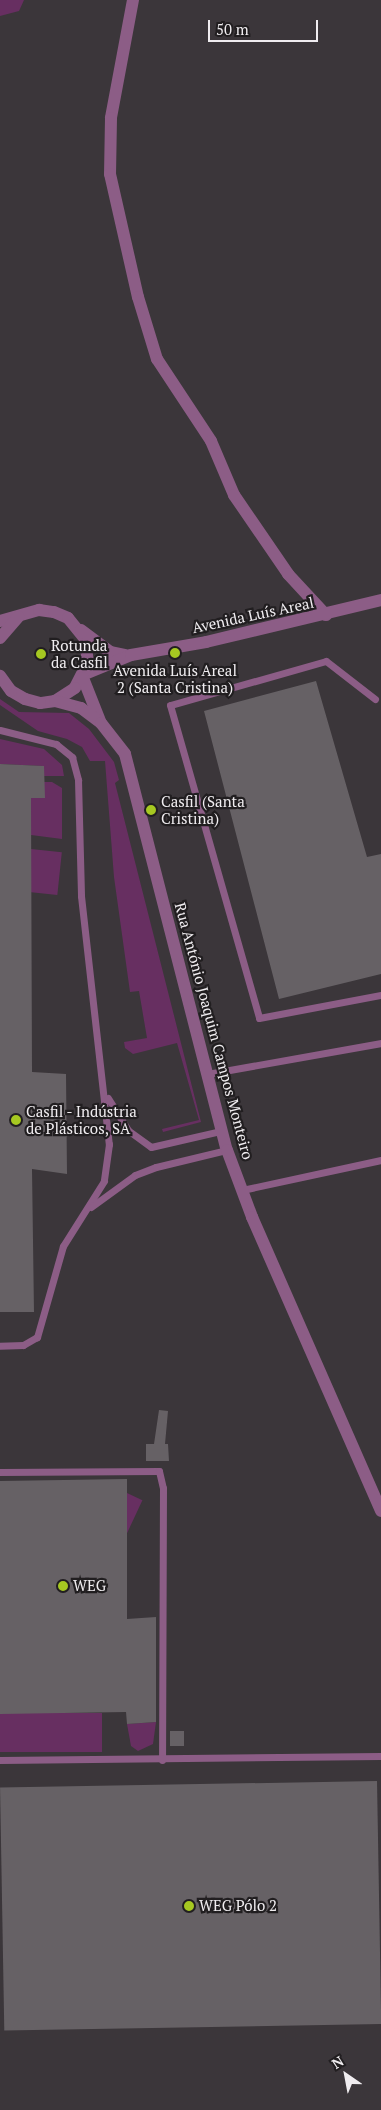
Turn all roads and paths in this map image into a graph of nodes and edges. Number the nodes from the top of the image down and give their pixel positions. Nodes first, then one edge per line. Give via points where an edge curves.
1 (133, 0) edge
2 (381, 600) edge
3 (24, 614) junction
4 (326, 616) junction
5 (0, 621) edge
6 (79, 628) junction
7 (0, 638) edge
8 (131, 655) junction
9 (84, 676) junction
10 (0, 678) edge
11 (375, 699) dead end
12 (55, 701) junction
13 (101, 723) junction
14 (0, 730) edge
15 (381, 995) edge
16 (381, 1043) edge
17 (207, 1074) junction
18 (105, 1092) junction
19 (221, 1131) junction
20 (227, 1150) junction
21 (381, 1160) edge
22 (242, 1190) junction
23 (88, 1209) junction
24 (0, 1346) edge
25 (0, 1472) edge
26 (381, 1511) edge
27 (381, 1756) edge
28 (0, 1760) edge
29 (162, 1760) junction

1 - 4 street via 111,118 110,174 138,297 157,359 211,441 234,495 288,574
2 - 4 street, Avenida Luís Areal
3 - 5 street, Avenida Luís Areal
3 - 6 street, Avenida Luís Areal via 39,610 54,612
3 - 7 street via 12,621
4 - 8 street, Avenida Luís Areal
6 - 8 street, Avenida Luís Areal via 110,652
6 - 9 street via 88,650
8 - 9 street, Avenida Luís Areal
9 - 12 street via 71,692
9 - 13 street, Rua António Joaquim Campos Monteiro
10 - 12 street, Rua António Joaquim Campos Monteiro via 11,691 24,699 40,703
11 - 15 lane via 326,661 170,705 259,1018
12 - 13 street, Rua António Joaquim Campos Monteiro via 81,708
13 - 17 street, Rua António Joaquim Campos Monteiro via 119,744 129,764
14 - 18 lane via 56,744 72,757 78,780 81,896
16 - 17 lane
17 - 19 street, Rua António Joaquim Campos Monteiro
18 - 19 lane via 129,1131 151,1147
18 - 23 lane via 110,1144 104,1181
19 - 20 street, Rua António Joaquim Campos Monteiro
20 - 22 street, Rua António Joaquim Campos Monteiro
20 - 23 lane via 135,1175
21 - 22 lane
22 - 26 street, Rua António Joaquim Campos Monteiro
23 - 24 lane via 64,1246 37,1337 23,1346
25 - 29 lane via 159,1470 163,1488
27 - 29 lane
28 - 29 lane

